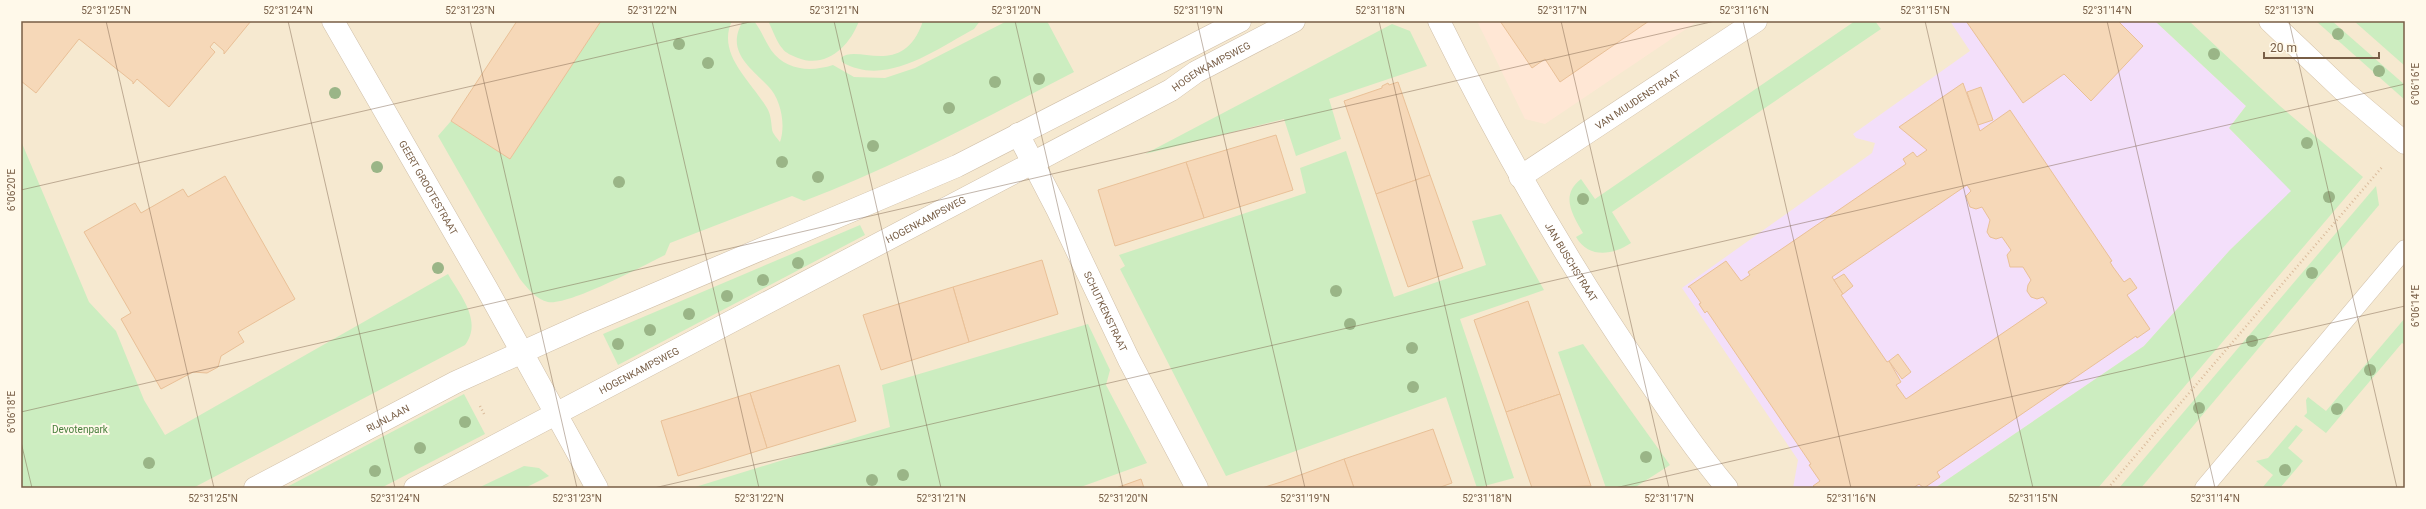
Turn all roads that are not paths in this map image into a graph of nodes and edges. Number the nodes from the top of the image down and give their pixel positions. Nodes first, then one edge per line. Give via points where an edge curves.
1 (333, 21) edge
2 (1240, 21) edge
3 (1294, 21) edge
4 (1439, 21) edge
5 (1756, 21) edge
6 (2270, 21) edge
7 (1018, 134) junction
8 (2404, 142) edge
9 (1034, 163) junction
10 (1520, 177) junction
11 (2405, 251) edge
12 (523, 354) junction
13 (555, 414) junction
14 (255, 488) edge
15 (415, 488) edge
16 (597, 488) edge
17 (1198, 488) edge
18 (1727, 488) edge
19 (2204, 488) edge

1 - 12 street, GEERT GROOTESTRAAT
2 - 7 street
3 - 9 street, HOGENKAMPSWEG via 1196,72 1171,90
4 - 10 street, JAN BUSCHSTRAAT
5 - 10 street, VAN MUUDENSTRAAT
6 - 8 street via 2346,93
7 - 9 street, SCHUTKENSTRAAT
7 - 12 street via 950,169 587,323
9 - 13 street, HOGENKAMPSWEG
9 - 17 street, SCHUTKENSTRAAT via 1129,360
10 - 18 street, JAN BUSCHSTRAAT via 1604,316 1694,446
11 - 19 lane
12 - 13 street, GEERT GROOTESTRAAT
12 - 14 street, RIJNLAAN via 456,382
13 - 15 street
13 - 16 street, GEERT GROOTESTRAAT

